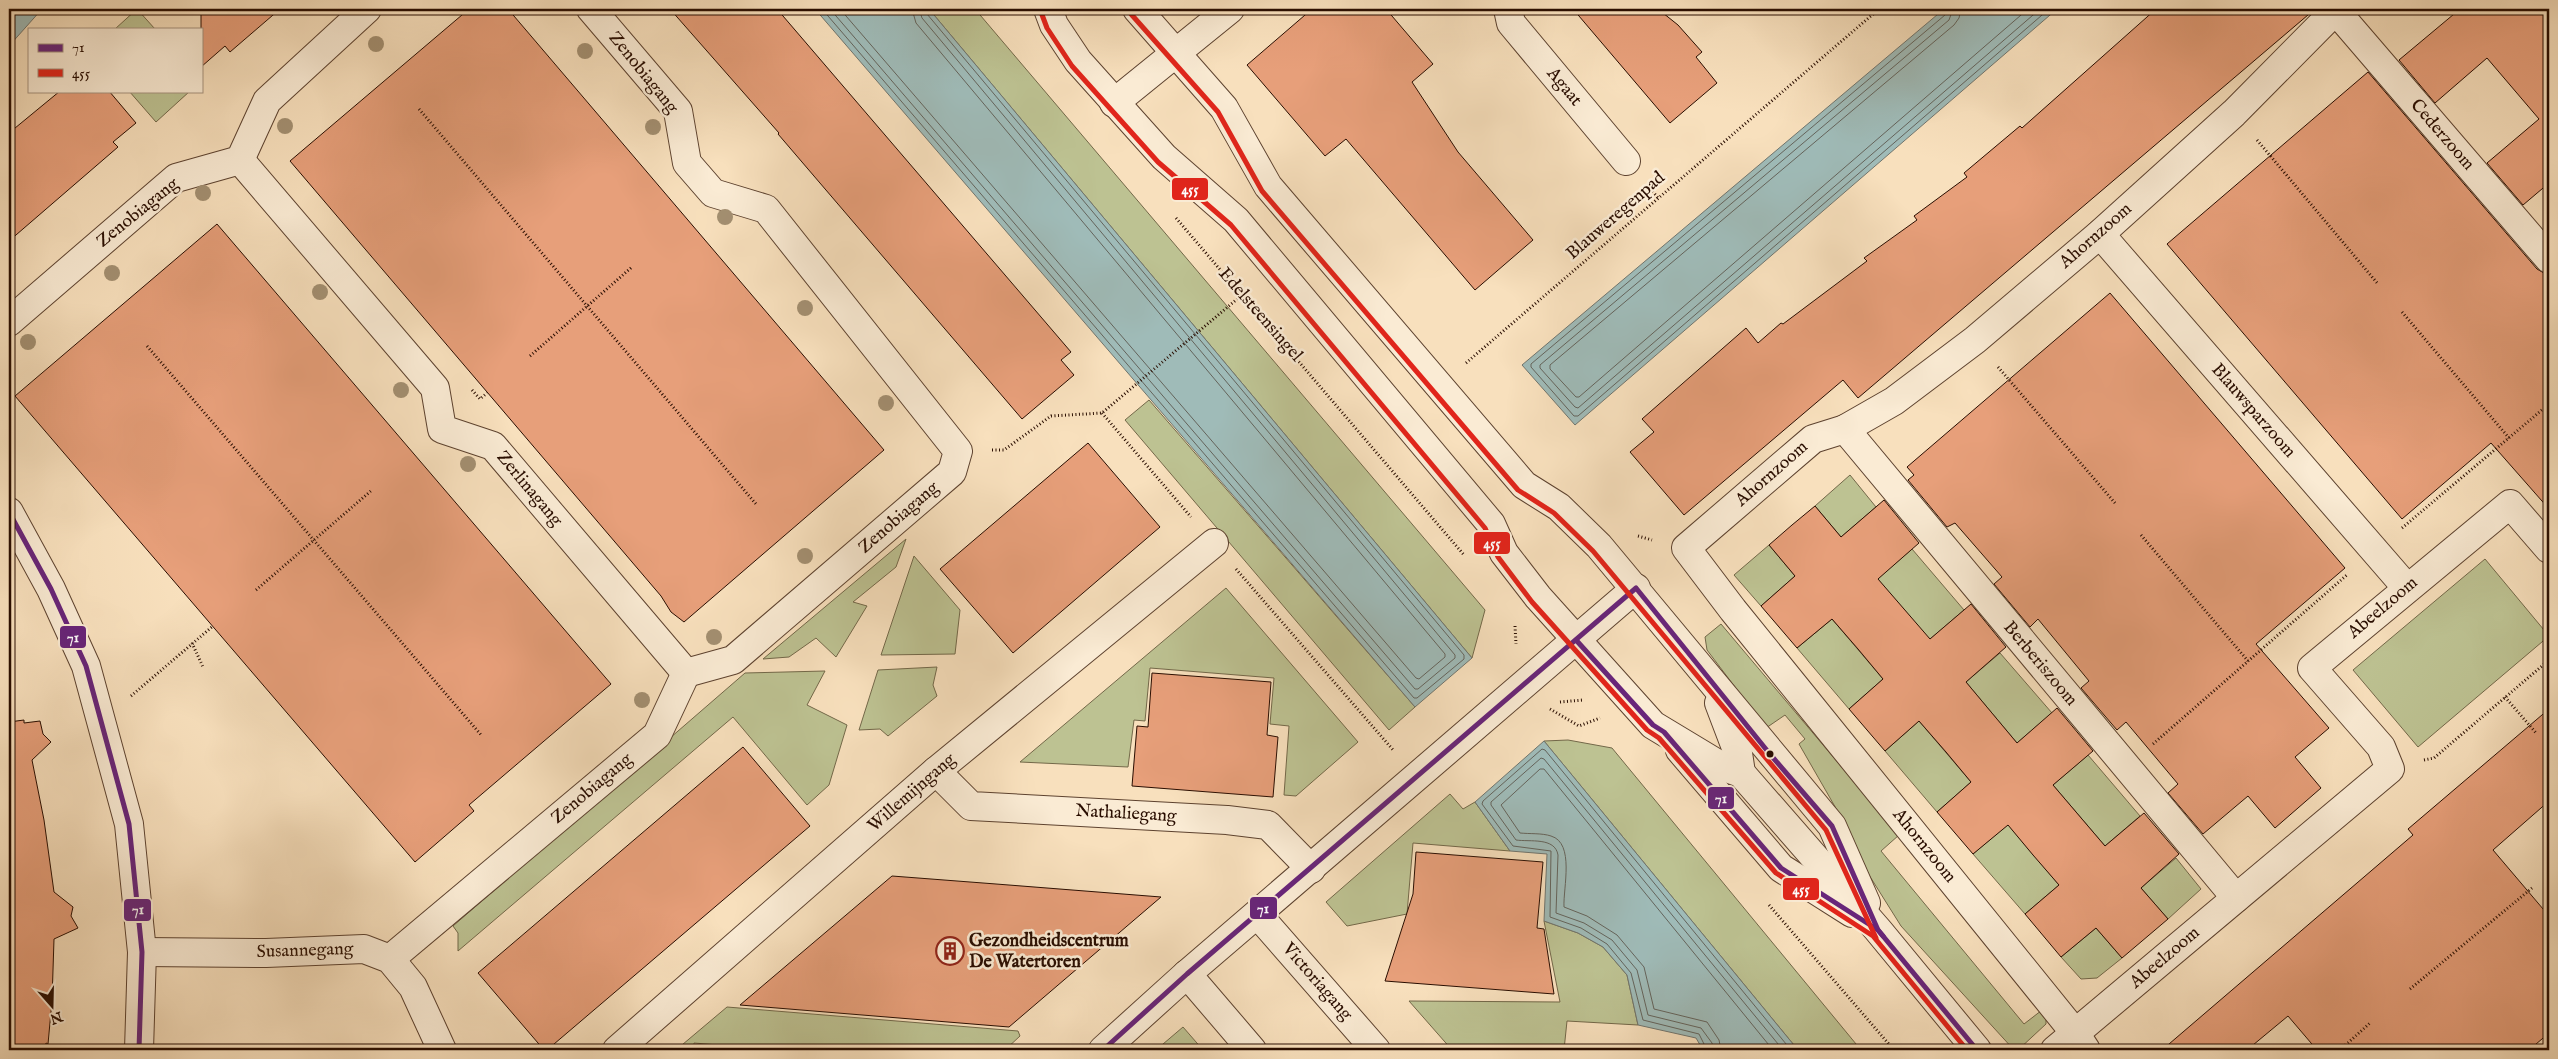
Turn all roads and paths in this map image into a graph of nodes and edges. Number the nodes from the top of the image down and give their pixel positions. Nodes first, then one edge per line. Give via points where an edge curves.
1 (367, 9) edge
2 (591, 9) edge
3 (1048, 9) edge
4 (1137, 9) edge
5 (1230, 9) edge
6 (1508, 9) edge
7 (1879, 9) edge
8 (2336, 10) edge
9 (1177, 53) junction
10 (1114, 103) junction
11 (419, 109) dead end
12 (2234, 113) junction
13 (240, 160) junction
14 (1626, 162) dead end
15 (1172, 213) dead end
16 (2100, 234) junction
17 (2549, 259) edge
18 (632, 267) dead end
19 (2378, 284) dead end
20 (1242, 294) junction
21 (587, 306) junction
22 (2402, 312) dead end
23 (9, 322) edge
24 (1975, 340) junction
25 (147, 346) dead end
26 (530, 356) dead end
27 (1438, 386) junction
28 (2549, 404) edge
29 (1102, 413) junction
30 (1401, 418) junction
31 (1845, 429) junction
32 (2509, 438) junction
33 (1370, 444) junction
34 (958, 451) junction
35 (372, 490) dead end
36 (756, 504) dead end
37 (2115, 504) dead end
38 (9, 512) edge
39 (2141, 535) dead end
40 (314, 540) junction
41 (1214, 543) junction
42 (2549, 549) edge
43 (2374, 552) junction
44 (1465, 556) dead end
45 (1636, 588) junction
46 (2407, 588) junction
47 (256, 590) dead end
48 (213, 626) dead end
49 (1576, 640) junction
50 (192, 644) junction
51 (2549, 660) edge
52 (2248, 661) junction
53 (203, 667) dead end
54 (686, 673) junction
55 (1711, 680) junction
56 (2505, 697) junction
57 (102, 720) junction
58 (1664, 732) junction
59 (2537, 734) dead end
60 (482, 736) dead end
61 (2126, 767) junction
62 (2390, 769) junction
63 (936, 771) junction
64 (1741, 773) junction
65 (1416, 776) junction
66 (1311, 869) junction
67 (2532, 888) dead end
68 (2236, 898) junction
69 (1258, 915) junction
70 (1878, 930) junction
71 (142, 952) junction
72 (390, 958) junction
73 (1187, 974) junction
74 (2410, 989) dead end
75 (2370, 1023) dead end
76 (2072, 1045) edge
77 (139, 1050) edge
78 (442, 1050) edge
79 (617, 1050) edge
80 (1103, 1050) edge
81 (1252, 1050) edge
82 (1376, 1050) edge
83 (1977, 1050) edge
84 (2340, 1050) edge

1 - 13 street via 267,101
2 - 34 street, Zenobiagang via 678,111 687,163 712,193 766,209
3 - 10 street via 1054,25 1078,60
4 - 9 street
5 - 9 street
6 - 14 street, Agaat via 1511,23
7 - 27 path, Blauweregenpad
8 - 12 street, Ahornzoom
8 - 17 street, Cederzoom
9 - 10 street
9 - 27 street via 1224,108 1268,186
10 - 30 street via 1164,157 1236,220
11 - 21 path
12 - 16 street, Ahornzoom
12 - 19 path
13 - 23 street, Zenobiagang via 176,178
13 - 54 street, Zerlinagang via 435,388 442,429 493,446
15 - 20 path, Edelsteensingel
16 - 24 street, Ahornzoom
16 - 43 street, Blauwsparzoom
18 - 21 path
20 - 29 path
20 - 33 path, Edelsteensingel
21 - 26 path
21 - 36 path
22 - 32 path
24 - 31 street, Ahornzoom via 1894,401
24 - 37 path
25 - 40 path
27 - 45 street via 1524,485 1559,507
28 - 32 path
29 - 34 path via 1051,416 1004,450
29 - 41 path
30 - 33 path
30 - 49 street via 1491,524 1504,553
31 - 61 street, Berberiszoom
31 - 76 street, Ahornzoom via 1813,439 1686,548
32 - 43 path
33 - 44 path, Edelsteensingel
34 - 54 street, Zenobiagang via 952,472 732,660
35 - 40 path
38 - 57 street via 51,589 86,666
39 - 52 path
40 - 47 path
40 - 60 path
41 - 63 street, Willemijngang
41 - 65 path
42 - 46 street, Abeelzoom via 2510,504
43 - 46 street, Blauwsparzoom
43 - 52 path
45 - 49 street
45 - 55 street
46 - 62 street, Abeelzoom via 2312,668 2381,747
48 - 50 path
49 - 58 street via 1653,725
49 - 65 street
50 - 53 path
50 - 57 path
51 - 56 path
52 - 61 path
54 - 72 street, Zenobiagang via 657,735
55 - 64 street via 1738,753
55 - 70 street via 1832,826
56 - 59 path
56 - 62 path via 2434,758
57 - 71 street via 129,824
58 - 64 street via 1721,766
58 - 70 street via 1781,868
61 - 68 street, Berberiszoom
62 - 68 street, Abeelzoom
63 - 66 street, Nathaliegang via 971,806 1268,825
63 - 79 street, Willemijngang
64 - 70 street
65 - 66 street
66 - 69 street
67 - 74 path
68 - 76 street, Abeelzoom
69 - 73 street
69 - 82 street, Victoriagang
70 - 83 street
71 - 72 street, Susannegang via 266,953 364,949
71 - 77 street
72 - 78 street via 413,987
73 - 80 street
73 - 81 street
75 - 84 path

